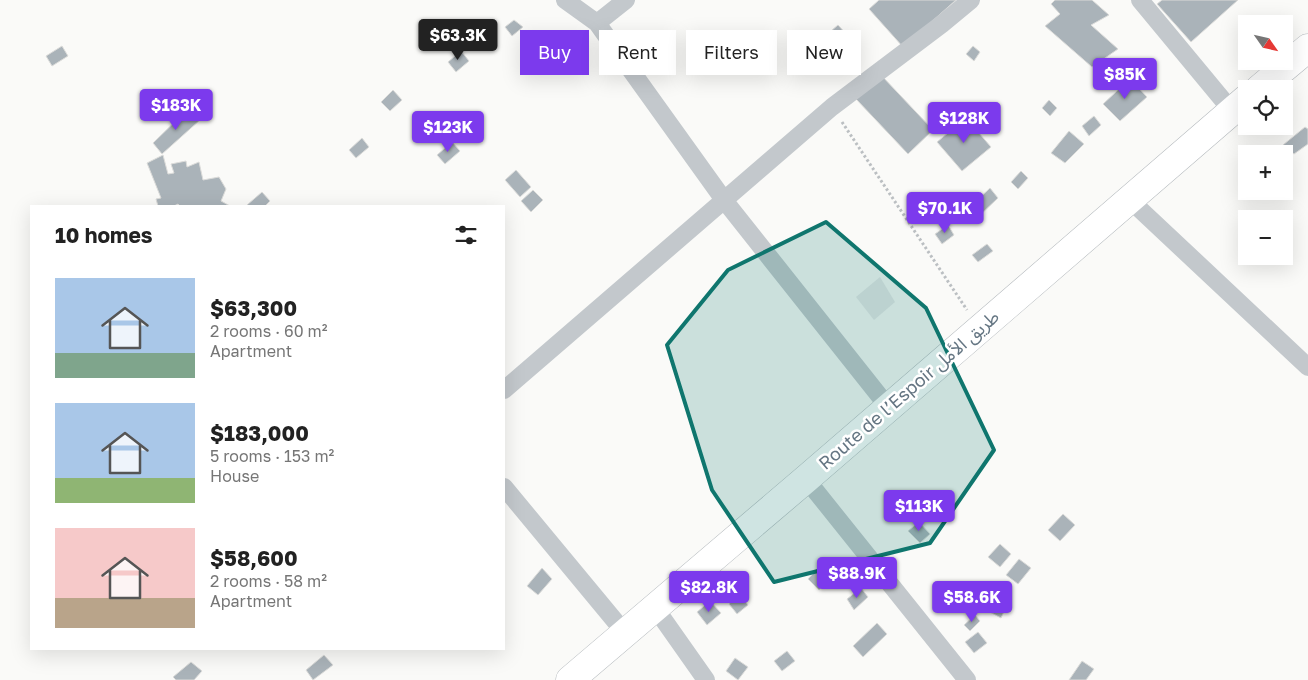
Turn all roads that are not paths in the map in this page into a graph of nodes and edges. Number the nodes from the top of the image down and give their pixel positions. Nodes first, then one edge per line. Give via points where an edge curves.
1 (565, 0) edge
2 (626, 0) edge
3 (971, 0) edge
4 (1140, 0) edge
5 (597, 23) junction
6 (1308, 48) edge
7 (1270, 80) edge
8 (1238, 104) edge
9 (1238, 106) edge
10 (724, 200) junction
11 (1130, 200) junction
12 (1308, 367) edge
13 (505, 389) edge
14 (889, 408) junction
15 (806, 479) junction
16 (505, 488) edge
17 (656, 609) junction
18 (625, 633) junction
19 (570, 680) edge
20 (706, 680) edge
21 (967, 680) edge

1 - 5 street
2 - 5 street
3 - 10 street via 832,107
4 - 8 street
5 - 10 street
6 - 7 highway
9 - 11 highway, Route de l’Espoir طريق الأمل
10 - 13 street
10 - 14 street
11 - 12 street
11 - 14 highway, Route de l’Espoir طريق الأمل
14 - 15 highway, Route de l’Espoir طريق الأمل
15 - 17 highway, Route de l’Espoir طريق الأمل
15 - 21 street
16 - 18 street
17 - 18 highway, Route de l’Espoir طريق الأمل
17 - 20 street
18 - 19 highway, Route de l’Espoir طريق الأمل

